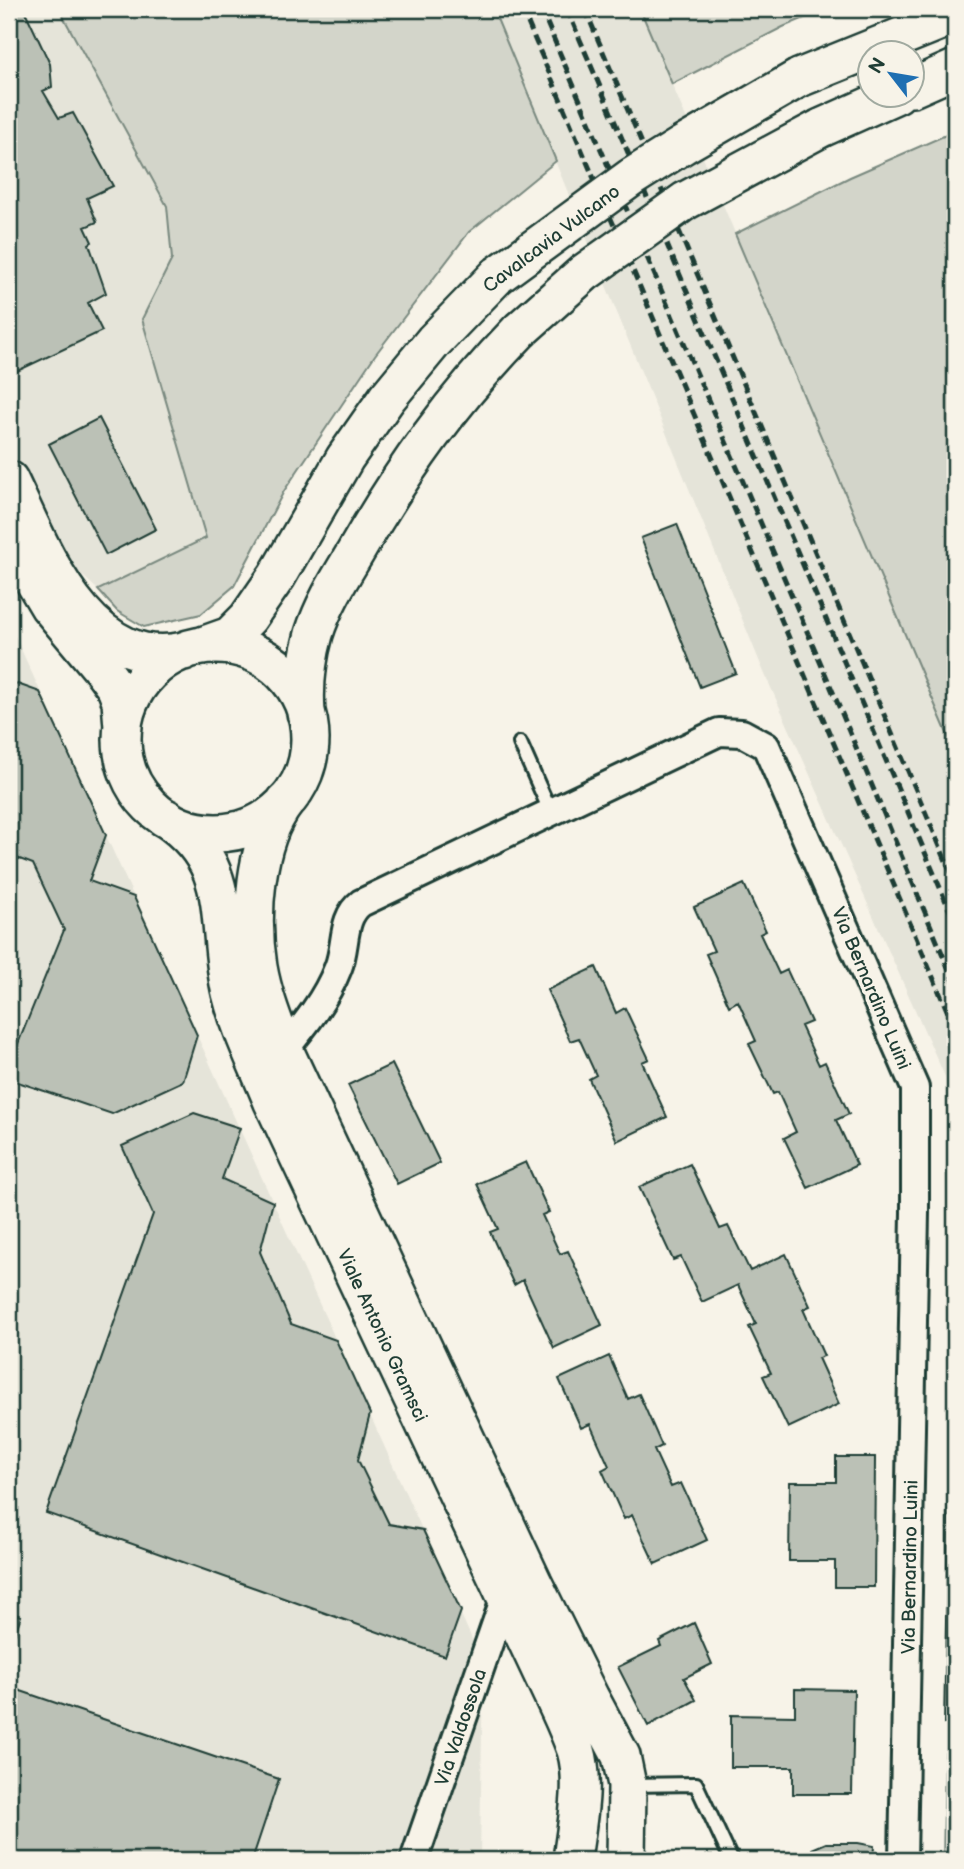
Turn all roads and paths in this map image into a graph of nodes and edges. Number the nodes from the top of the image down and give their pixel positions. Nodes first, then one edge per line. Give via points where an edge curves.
1 (955, 15) edge
2 (955, 69) edge
3 (926, 82) edge
4 (866, 108) edge
5 (9, 480) edge
6 (9, 539) edge
7 (192, 649) junction
8 (307, 718) junction
9 (123, 727) junction
10 (520, 743) dead end
11 (286, 800) junction
12 (551, 813) junction
13 (166, 818) junction
14 (284, 1050) junction
15 (506, 1594) junction
16 (559, 1709) junction
17 (627, 1786) junction
18 (625, 1855) edge
19 (730, 1857) dead end
20 (414, 1860) edge
21 (572, 1860) edge
22 (591, 1860) edge
23 (903, 1860) edge

1 - 7 main road, Cavalcavia Vulcano, bridge via 799,78 642,170 498,275 387,398 248,618 230,636
2 - 3 main road
4 - 8 main road, bridge via 685,201 584,273 467,386 395,486 321,615 305,689
5 - 7 main road via 55,573 91,622 132,649 160,654
6 - 9 main road via 49,606 116,688
7 - 8 main road via 236,647 267,660 291,683
7 - 9 main road via 163,662 143,681 130,702
8 - 11 main road via 306,763
9 - 13 main road via 123,752 131,780
10 - 12 lane
11 - 13 main road via 262,820 230,832 197,831
11 - 14 main road, Viale Antonio Gramsci via 273,820 263,852 255,927 262,986
12 - 14 street, Via Bernardino Luini via 355,907 332,980 307,1023
12 - 23 street, Via Bernardino Luini via 719,732 741,733 766,746 915,1088
13 - 15 main road, Viale Antonio Gramsci via 191,838 207,861 221,905 232,995 267,1088
14 - 17 main road, Viale Antonio Gramsci via 533,1583 621,1756
15 - 16 main road, Viale Antonio Gramsci
15 - 20 street, Via Valdossola
16 - 21 main road, Viale Antonio Gramsci via 579,1765
16 - 22 main road via 593,1772 596,1815
17 - 18 main road, Viale Antonio Gramsci
17 - 19 lane via 696,1784

